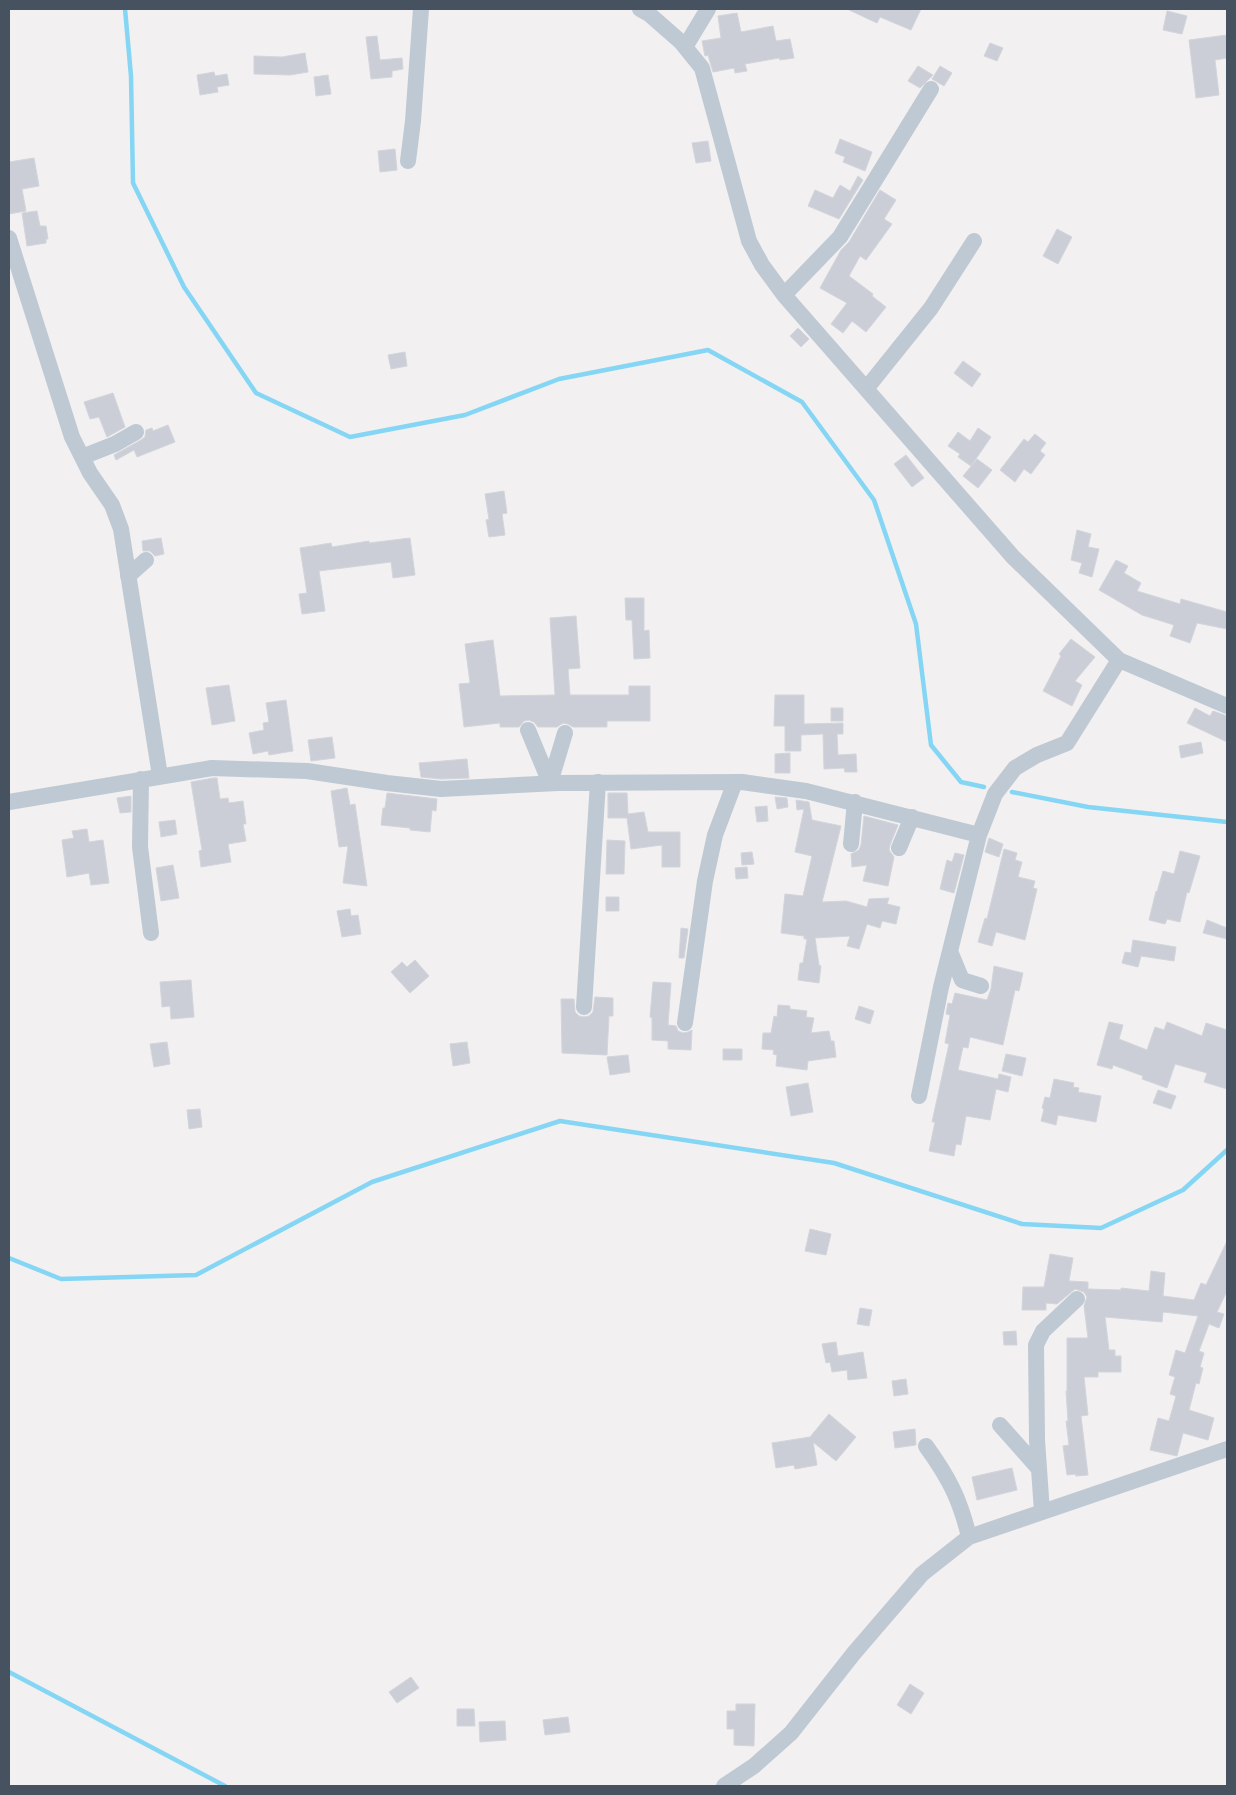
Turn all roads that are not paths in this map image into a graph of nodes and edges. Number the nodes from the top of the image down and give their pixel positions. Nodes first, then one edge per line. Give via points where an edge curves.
1 (422, 9) edge
2 (640, 9) edge
3 (708, 9) edge
4 (685, 47) junction
5 (931, 88) dead end
6 (408, 161) dead end
7 (9, 238) edge
8 (974, 241) dead end
9 (784, 295) junction
10 (866, 389) junction
11 (136, 432) dead end
12 (82, 457) junction
13 (146, 560) dead end
14 (128, 576) junction
15 (1119, 660) junction
16 (1227, 706) edge
17 (528, 730) dead end
18 (565, 733) dead end
19 (160, 776) junction
20 (141, 779) junction
21 (598, 782) junction
22 (735, 782) junction
23 (550, 783) junction
24 (9, 802) edge
25 (855, 802) junction
26 (912, 817) junction
27 (981, 828) junction
28 (851, 844) dead end
29 (899, 848) dead end
30 (151, 933) dead end
31 (950, 951) junction
32 (981, 986) dead end
33 (584, 1007) dead end
34 (685, 1023) dead end
35 (919, 1096) dead end
36 (1077, 1299) dead end
37 (1000, 1424) dead end
38 (926, 1446) dead end
39 (1227, 1449) edge
40 (1039, 1469) junction
41 (1042, 1512) junction
42 (969, 1538) junction
43 (724, 1786) edge

1 - 6 street
2 - 4 street
3 - 4 street
4 - 9 street via 702,68 749,241
5 - 9 street via 840,237
7 - 12 street via 72,438
8 - 10 street via 931,308
9 - 10 street
10 - 15 street via 1013,557
11 - 12 street
12 - 14 street via 112,505 121,529
13 - 14 street
14 - 19 street
15 - 16 street
15 - 27 street via 1067,742 1015,768 995,794
17 - 23 street
18 - 23 street
19 - 20 street
19 - 23 street via 212,768 307,771 441,789
20 - 24 street
20 - 30 street via 140,848
21 - 22 street
21 - 23 street
21 - 33 street
22 - 25 street via 806,791
22 - 34 street via 715,835 705,881
25 - 26 street
25 - 28 street
26 - 27 street
26 - 29 street
27 - 31 street
31 - 32 street via 962,980
31 - 35 street
36 - 40 street via 1043,1331 1036,1345
37 - 40 street
38 - 42 street via 946,1473 956,1494
39 - 41 street
40 - 41 street
41 - 42 street
42 - 43 street via 922,1574 791,1733 754,1766

